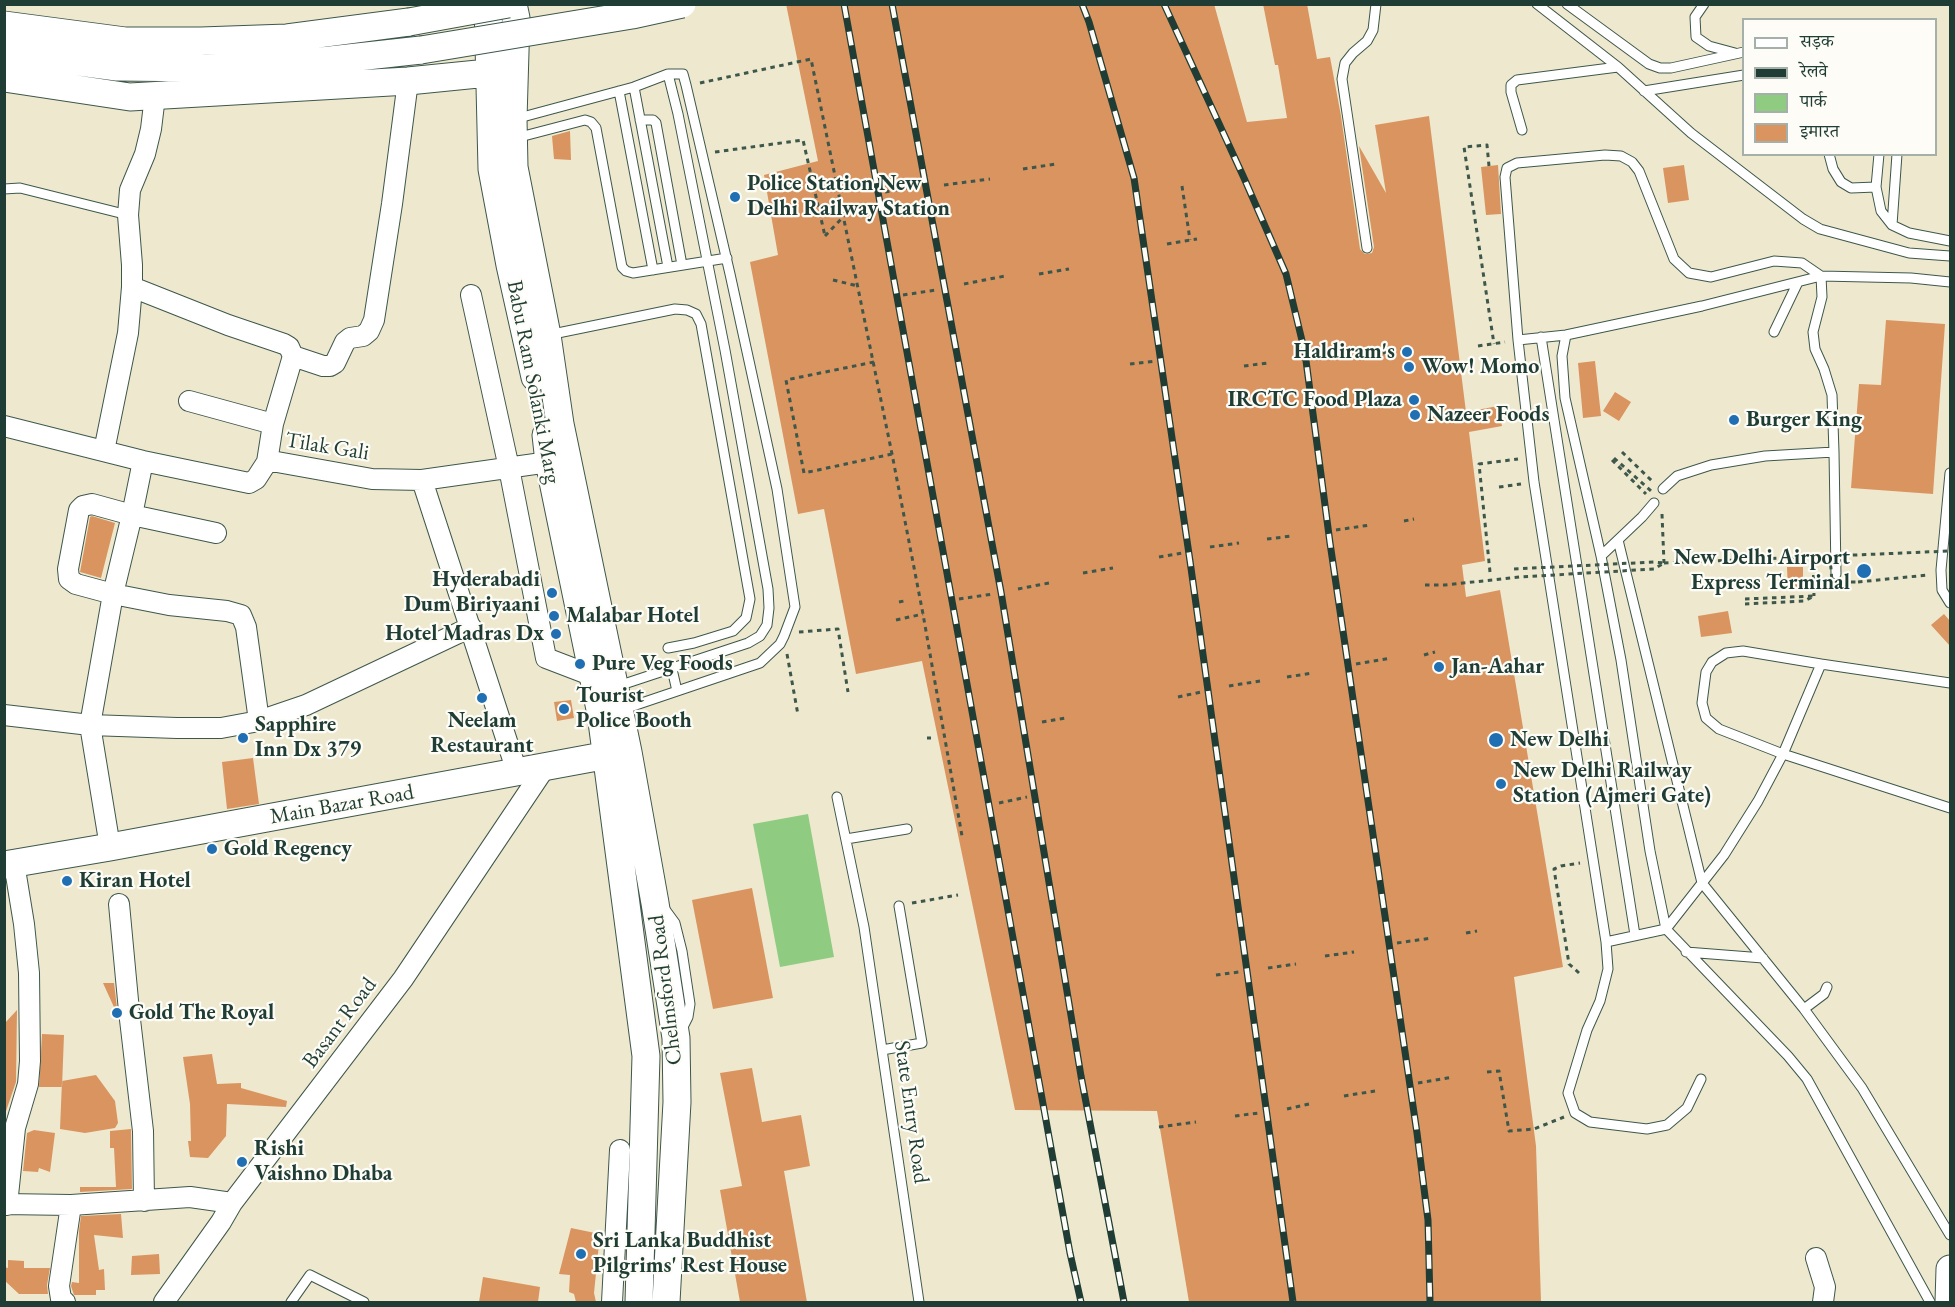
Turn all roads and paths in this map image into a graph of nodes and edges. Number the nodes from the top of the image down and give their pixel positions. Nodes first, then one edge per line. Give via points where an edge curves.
1 (488, 4) edge
2 (508, 4) edge
3 (513, 4) edge
4 (682, 4) edge
5 (1376, 4) edge
6 (1537, 4) edge
7 (1567, 4) edge
8 (1704, 4) edge
9 (4, 25) edge
10 (4, 52) edge
11 (1740, 53) edge
12 (1618, 68) junction
13 (503, 72) junction
14 (668, 75) junction
15 (1742, 75) edge
16 (4, 78) edge
17 (408, 81) junction
18 (686, 86) junction
19 (634, 87) junction
20 (619, 91) junction
21 (1644, 91) junction
22 (155, 96) junction
23 (640, 120) junction
24 (506, 128) junction
25 (1522, 130) dead end
26 (702, 154) junction
27 (1829, 156) edge
28 (1879, 156) edge
29 (1897, 156) edge
30 (1056, 164) dead end
31 (1489, 166) dead end
32 (1023, 169) dead end
33 (990, 179) dead end
34 (944, 185) dead end
35 (917, 186) dead end
36 (1182, 186) dead end
37 (1876, 187) junction
38 (4, 189) edge
39 (885, 192) dead end
40 (128, 215) junction
41 (844, 216) junction
42 (1892, 225) junction
43 (1197, 239) dead end
44 (1190, 240) junction
45 (1950, 241) edge
46 (1167, 244) dead end
47 (1367, 248) dead end
48 (1950, 256) edge
49 (727, 258) junction
50 (708, 261) junction
51 (682, 265) junction
52 (668, 267) junction
53 (1069, 269) dead end
54 (653, 270) junction
55 (1039, 274) dead end
56 (1005, 276) dead end
57 (1821, 276) junction
58 (833, 280) dead end
59 (1798, 282) junction
60 (1950, 282) edge
61 (964, 284) dead end
62 (858, 286) junction
63 (132, 287) junction
64 (936, 290) dead end
65 (471, 295) dead end
66 (903, 295) dead end
67 (1774, 332) dead end
68 (547, 335) junction
69 (1566, 335) junction
70 (1541, 338) junction
71 (1518, 340) junction
72 (1494, 344) junction
73 (1478, 346) dead end
74 (1411, 348) dead end
75 (293, 356) junction
76 (1365, 356) dead end
77 (1156, 361) dead end
78 (874, 362) junction
79 (1268, 363) dead end
80 (1130, 364) dead end
81 (1244, 366) dead end
82 (189, 401) dead end
83 (273, 424) junction
84 (4, 426) edge
85 (104, 451) junction
86 (1622, 452) dead end
87 (1834, 452) junction
88 (892, 454) junction
89 (1532, 457) junction
90 (1613, 459) dead end
91 (143, 461) junction
92 (267, 462) junction
93 (549, 462) junction
94 (509, 468) junction
95 (1950, 473) edge
96 (422, 480) junction
97 (1534, 482) junction
98 (1498, 487) dead end
99 (1659, 487) joint
100 (1654, 500) junction
101 (132, 515) junction
102 (1414, 519) dead end
103 (1404, 521) dead end
104 (1370, 525) dead end
105 (1336, 530) dead end
106 (216, 532) dead end
107 (1292, 536) dead end
108 (1267, 539) dead end
109 (1618, 540) junction
110 (1239, 543) dead end
111 (1210, 547) dead end
112 (1950, 551) edge
113 (1183, 553) dead end
114 (1601, 556) junction
115 (1830, 556) junction
116 (1160, 557) dead end
117 (1812, 557) junction
118 (1664, 563) junction
119 (1113, 568) dead end
120 (1513, 569) dead end
121 (1490, 572) dead end
122 (1083, 573) dead end
123 (1836, 574) dead end
124 (1929, 575) dead end
125 (1049, 583) dead end
126 (1425, 585) dead end
127 (1018, 589) dead end
128 (113, 594) junction
129 (993, 594) dead end
130 (959, 599) dead end
131 (904, 601) dead end
132 (899, 602) dead end
133 (1745, 602) dead end
134 (1950, 603) edge
135 (924, 614) junction
136 (896, 620) dead end
137 (471, 627) junction
138 (796, 632) dead end
139 (668, 648) dead end
140 (1435, 652) dead end
141 (787, 653) dead end
142 (1424, 655) dead end
143 (1391, 658) dead end
144 (1356, 664) dead end
145 (1821, 664) junction
146 (672, 669) junction
147 (1313, 673) dead end
148 (1287, 677) dead end
149 (1260, 681) dead end
150 (1950, 683) edge
151 (1229, 686) dead end
152 (678, 691) junction
153 (848, 692) dead end
154 (1201, 692) dead end
155 (607, 697) junction
156 (1178, 697) dead end
157 (4, 715) edge
158 (798, 715) dead end
159 (1066, 718) dead end
160 (259, 722) junction
161 (1042, 722) dead end
162 (90, 725) junction
163 (618, 754) junction
164 (1783, 754) junction
165 (546, 766) junction
166 (517, 772) junction
167 (837, 797) dead end
168 (1027, 797) dead end
169 (999, 803) dead end
170 (1950, 808) edge
171 (907, 829) dead end
172 (962, 836) dead end
173 (846, 840) junction
174 (110, 848) junction
175 (10, 864) edge
176 (1561, 866) dead end
177 (1702, 883) junction
178 (958, 895) dead end
179 (640, 900) junction
180 (119, 904) dead end
181 (899, 906) joint
182 (1666, 929) junction
183 (1477, 931) dead end
184 (1466, 933) dead end
185 (1635, 936) junction
186 (1432, 938) dead end
187 (1606, 942) junction
188 (1397, 944) dead end
189 (1354, 952) dead end
190 (1686, 952) junction
191 (1325, 956) dead end
192 (1763, 958) junction
193 (1296, 964) dead end
194 (1268, 968) dead end
195 (1239, 972) dead end
196 (1579, 973) dead end
197 (1216, 975) dead end
198 (1827, 987) dead end
199 (1804, 1009) junction
200 (661, 1047) junction
201 (882, 1050) junction
202 (1487, 1072) dead end
203 (1453, 1077) dead end
204 (1701, 1079) dead end
205 (1418, 1083) dead end
206 (1375, 1091) dead end
207 (1344, 1096) dead end
208 (1313, 1103) dead end
209 (1287, 1108) dead end
210 (12, 1109) edge
211 (1259, 1113) dead end
212 (1575, 1113) junction
213 (1235, 1116) dead end
214 (1196, 1122) dead end
215 (1159, 1128) dead end
216 (620, 1150) dead end
217 (144, 1201) junction
218 (232, 1203) junction
219 (6, 1204) edge
220 (71, 1205) junction
221 (1950, 1235) edge
222 (1816, 1258) dead end
223 (1950, 1269) edge
224 (65, 1302) edge
225 (164, 1302) edge
226 (291, 1302) edge
227 (364, 1302) edge
228 (612, 1302) edge
229 (639, 1302) edge
230 (666, 1302) edge
231 (919, 1302) edge
232 (1823, 1302) edge
233 (1930, 1302) edge
234 (1949, 1302) edge

1 - 13 main road, Babu Ram Solanki Marg
2 - 9 main road, bridge via 287,38 124,41
3 - 13 main road, Babu Ram Solanki Marg via 516,18
4 - 10 main road, bridge via 421,50 294,64 117,67
5 - 47 lane via 1373,30 1345,63 1342,79
6 - 12 lane
7 - 11 lane via 1648,64 1660,68
8 - 11 lane via 1695,17 1696,37 1709,46
12 - 21 lane
12 - 25 lane via 1517,80 1511,92
13 - 17 main road
13 - 24 main road, Babu Ram Solanki Marg
14 - 18 lane via 683,75
14 - 19 lane
14 - 50 lane
15 - 21 lane
16 - 22 main road via 130,97
17 - 22 main road
17 - 75 street via 374,320 363,336 345,342 330,366
18 - 26 lane
18 - 41 path via 811,59
19 - 20 lane
19 - 23 lane
20 - 24 lane
20 - 54 lane
21 - 48 lane via 1691,133 1820,229 1909,253
22 - 40 street via 145,154 130,190
23 - 51 lane via 656,123
23 - 52 lane
24 - 54 lane via 591,122 596,128 622,267 633,273
24 - 68 main road, Babu Ram Solanki Marg
24 - 93 main road, Babu Ram Solanki Marg via 492,169
26 - 41 path via 803,140 825,236
26 - 49 lane
27 - 37 lane via 1840,182 1851,188
28 - 37 lane
29 - 42 lane
30 - 32 path
31 - 72 path via 1487,145 1464,147
33 - 34 path
35 - 39 path
36 - 44 path
37 - 42 lane via 1881,212
38 - 40 lane via 20,188
40 - 63 street
41 - 62 path
42 - 45 lane via 1909,233
43 - 44 path
44 - 46 path
49 - 50 lane
49 - 152 lane via 777,489 795,607 780,644 760,663
50 - 51 lane
50 - 146 lane via 769,608 767,625 760,636
51 - 52 lane
52 - 54 lane
53 - 55 path
56 - 61 path
57 - 59 lane
57 - 60 lane
57 - 71 lane via 1802,263 1774,261 1711,277 1689,273 1674,259 1632,162 1621,156 1605,155 1517,163 1507,168 1505,177
57 - 87 lane via 1822,297 1813,332 1832,395
58 - 62 path
59 - 67 lane
59 - 69 lane
62 - 78 path
63 - 75 street via 284,344
63 - 85 street via 128,333
64 - 66 path
65 - 94 street
68 - 139 lane via 675,309 696,314 701,324 750,599 746,618 732,631
68 - 155 main road, Babu Ram Solanki Marg
69 - 70 lane
69 - 114 lane via 1562,356 1565,398
70 - 71 lane
70 - 185 lane
71 - 72 path
71 - 89 lane
72 - 73 path
74 - 76 path
75 - 83 street
77 - 80 path
78 - 88 path
78 - 88 path via 786,380 804,473
79 - 81 path
82 - 83 street
83 - 92 street
84 - 85 street, Tilak Gali
85 - 91 street, Tilak Gali
86 - 99 path
87 - 99 lane via 1765,456 1711,465 1677,476
87 - 123 lane
88 - 135 path
89 - 97 lane
89 - 121 path via 1479,464
90 - 100 path
91 - 92 street, Tilak Gali via 249,483
91 - 101 street
92 - 96 street, Tilak Gali via 372,479
93 - 94 street, Tilak Gali
93 - 155 main road, Babu Ram Solanki Marg
94 - 96 street, Tilak Gali
94 - 155 street via 546,658
95 - 134 lane via 1941,570 1942,590
96 - 137 street
97 - 98 path
97 - 187 lane
100 - 109 lane
100 - 118 path
101 - 106 street
101 - 128 street
101 - 128 street via 92,504 80,510 69,579 76,585
102 - 103 path
104 - 105 path
107 - 108 path
109 - 114 lane
109 - 177 lane
110 - 111 path
112 - 115 path, bridge
113 - 116 path
114 - 182 lane
115 - 117 path, bridge
115 - 124 path, bridge via 1832,582
117 - 118 path, bridge
117 - 133 path via 1814,596
118 - 120 path, bridge
118 - 126 path, bridge via 1654,569
119 - 122 path
125 - 127 path
128 - 160 street via 241,615
128 - 162 street
129 - 130 path
131 - 132 path
135 - 136 path
135 - 172 path
137 - 160 street via 306,705
137 - 166 street
138 - 153 path via 838,628
140 - 142 path
141 - 158 path
143 - 144 path
145 - 150 lane
145 - 164 lane
145 - 164 lane via 1743,651 1726,653 1712,662 1706,672 1702,703 1706,718 1719,729
146 - 152 lane
146 - 155 lane
147 - 148 path
149 - 151 path
152 - 155 lane
154 - 156 path
155 - 163 main road, Babu Ram Solanki Marg
157 - 162 street
159 - 161 path
160 - 162 street via 221,728
162 - 174 street
163 - 165 main road, Main Bazar Road
163 - 179 main road, Chelmsford Road
164 - 170 lane
164 - 177 lane via 1724,855
165 - 166 main road, Main Bazar Road
165 - 218 street, Basant Road via 404,979
166 - 174 main road, Main Bazar Road
167 - 173 lane, State Entry Road
168 - 169 path
171 - 173 lane
173 - 201 lane, State Entry Road via 864,927
174 - 175 main road, Main Bazar Road
175 - 210 street via 24,924 30,1061 28,1084
176 - 196 path via 1554,869 1569,964
177 - 182 lane
177 - 192 lane
178 - 181 path
179 - 200 main road, Chelmsford Road
179 - 200 lane via 666,909 675,923 690,1004 688,1017
180 - 217 street via 141,1101
181 - 201 lane via 922,1043
182 - 185 lane
182 - 190 lane
183 - 184 path
185 - 187 lane
186 - 188 path
187 - 212 lane via 1608,969 1600,1001 1568,1093
189 - 191 path
190 - 192 lane
190 - 233 lane via 1807,1079
192 - 199 lane
193 - 194 path
195 - 197 path
198 - 199 lane
199 - 221 lane via 1862,1088
200 - 229 main road, Chelmsford Road
200 - 230 main road, Chelmsford Road via 677,1101
201 - 231 lane, State Entry Road
202 - 212 path via 1499,1071 1509,1131 1534,1129
203 - 205 path
204 - 212 lane via 1687,1108 1667,1125 1647,1129 1590,1122
206 - 207 path
208 - 209 path
210 - 219 street via 15,1128
211 - 213 path
214 - 215 path
216 - 228 street
217 - 218 street via 190,1197
217 - 220 street
218 - 225 street, Basant Road
219 - 220 street
220 - 224 street via 59,1286
222 - 232 street via 1825,1287
223 - 234 main road
226 - 227 lane via 310,1275

